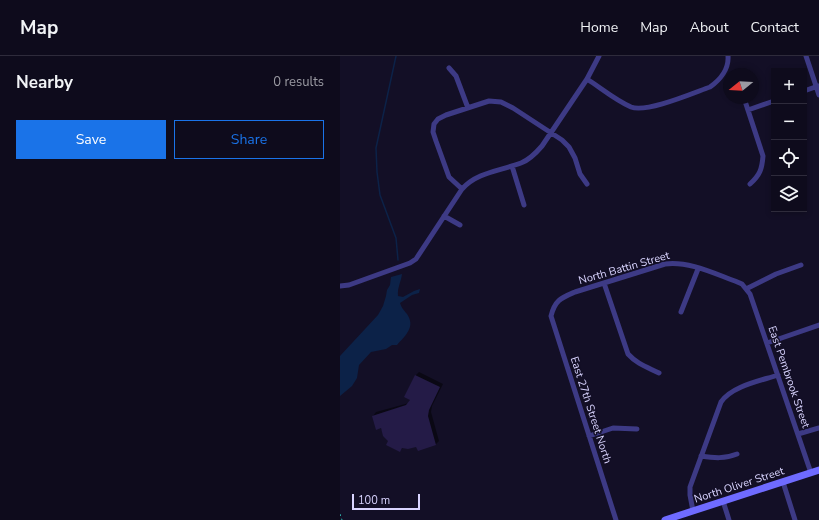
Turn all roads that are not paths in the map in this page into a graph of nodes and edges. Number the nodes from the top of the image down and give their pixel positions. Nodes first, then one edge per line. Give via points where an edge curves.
1 (599, 56) edge
2 (728, 56) edge
3 (806, 56) edge
4 (449, 68) dead end
5 (727, 68) edge
6 (723, 78) edge
7 (586, 79) junction
8 (818, 86) edge
9 (807, 90) edge
10 (819, 95) edge
11 (771, 102) edge
12 (746, 104) edge
13 (468, 108) junction
14 (748, 110) junction
15 (551, 133) junction
16 (512, 166) junction
17 (587, 184) dead end
18 (750, 184) dead end
19 (462, 189) junction
20 (524, 205) dead end
21 (444, 216) junction
22 (460, 225) dead end
23 (802, 265) dead end
24 (698, 268) junction
25 (604, 283) junction
26 (340, 286) edge
27 (746, 289) junction
28 (554, 306) joint
29 (681, 312) dead end
30 (819, 325) edge
31 (767, 343) junction
32 (659, 373) dead end
33 (778, 375) junction
34 (819, 428) edge
35 (637, 429) dead end
36 (798, 434) junction
37 (589, 436) junction
38 (738, 454) dead end
39 (701, 456) junction
40 (819, 470) edge
41 (811, 473) junction
42 (783, 482) junction
43 (723, 501) junction
44 (693, 511) junction
45 (616, 520) edge
46 (666, 520) edge
47 (729, 520) edge
48 (796, 520) edge

1 - 7 street
2 - 5 street
3 - 8 street
4 - 13 street via 456,76
6 - 7 street via 710,87 652,107 641,108 632,107
7 - 15 street
8 - 9 street
8 - 10 street
11 - 14 street
12 - 14 street
13 - 15 street via 489,101 501,102
13 - 19 street via 438,119 433,132 449,177
14 - 18 street via 763,156 758,178
15 - 16 street via 535,155
15 - 17 street via 569,147
16 - 19 street via 478,177
16 - 20 street
19 - 21 street
21 - 22 street
21 - 26 street via 416,259 349,285
23 - 27 street
24 - 25 street, North Battin Street via 676,263 665,264
24 - 27 street, North Battin Street via 736,281
24 - 29 street
25 - 28 street, North Battin Street via 562,298
25 - 32 street via 628,354 637,363
27 - 31 street, East Pembrook Street via 753,301
28 - 37 street, East 27th Street North via 551,316
30 - 31 street
31 - 33 street, East Pembrook Street
33 - 36 street, East Pembrook Street
33 - 39 street via 733,391 726,396 721,402
34 - 36 street
35 - 37 street via 613,428
36 - 41 street, East Pembrook Street
37 - 45 street, East 27th Street North
38 - 39 street via 725,458
39 - 44 street via 690,487
40 - 41 main road, North Oliver Street
41 - 42 main road, North Oliver Street
42 - 43 main road, North Oliver Street
42 - 48 street
43 - 44 main road, North Oliver Street
43 - 47 street
44 - 46 main road, North Oliver Street

